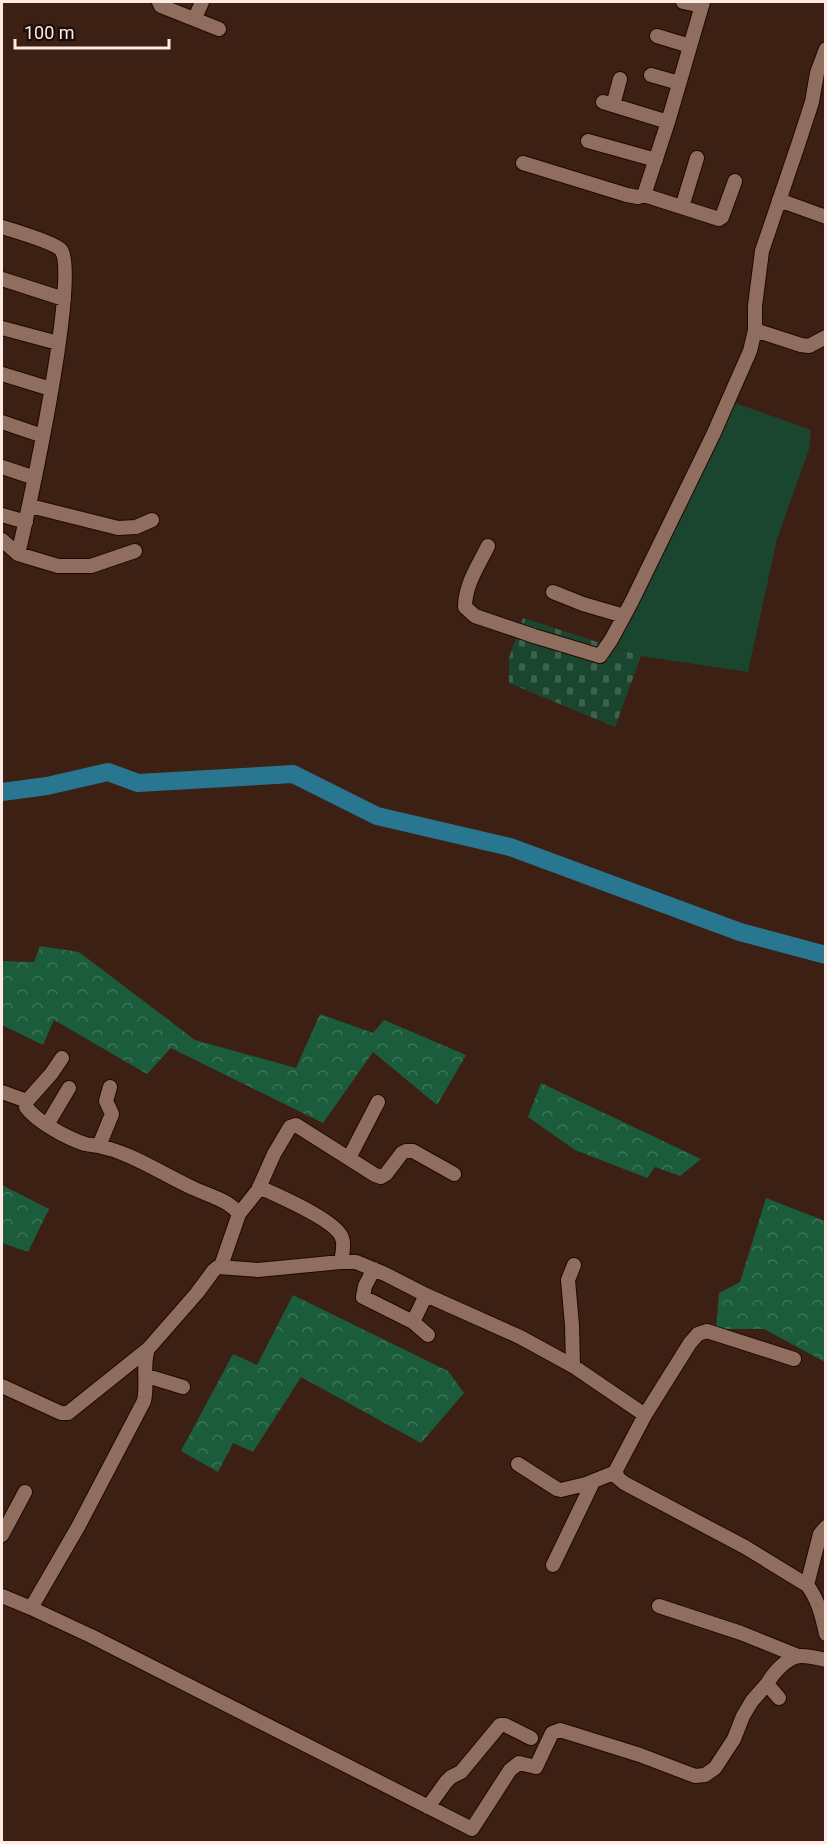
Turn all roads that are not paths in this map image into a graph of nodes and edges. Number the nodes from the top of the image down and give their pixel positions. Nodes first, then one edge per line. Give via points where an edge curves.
1 (159, 2) edge
2 (202, 2) edge
3 (682, 2) edge
4 (703, 4) edge
5 (195, 18) junction
6 (219, 29) dead end
7 (657, 36) dead end
8 (690, 46) junction
9 (825, 50) edge
10 (651, 75) dead end
11 (620, 79) dead end
12 (679, 83) junction
13 (668, 122) junction
14 (588, 141) dead end
15 (697, 158) dead end
16 (656, 160) junction
17 (524, 163) dead end
18 (735, 180) dead end
19 (644, 195) junction
20 (779, 200) junction
21 (682, 207) junction
22 (825, 217) edge
23 (2, 227) edge
24 (2, 279) edge
25 (64, 299) junction
26 (2, 328) edge
27 (754, 330) junction
28 (825, 337) edge
29 (58, 343) junction
30 (2, 374) edge
31 (51, 389) junction
32 (2, 422) edge
33 (43, 436) junction
34 (2, 467) edge
35 (35, 478) junction
36 (30, 506) junction
37 (2, 515) edge
38 (152, 520) dead end
39 (26, 522) junction
40 (2, 540) edge
41 (488, 546) dead end
42 (135, 551) dead end
43 (18, 554) junction
44 (553, 592) dead end
45 (624, 616) junction
46 (62, 1058) dead end
47 (110, 1087) dead end
48 (69, 1088) dead end
49 (2, 1092) edge
50 (27, 1101) junction
51 (378, 1102) dead end
52 (47, 1125) junction
53 (99, 1146) junction
54 (349, 1158) junction
55 (454, 1174) dead end
56 (259, 1187) junction
57 (239, 1214) junction
58 (341, 1262) junction
59 (574, 1264) dead end
60 (221, 1266) junction
61 (374, 1269) junction
62 (426, 1295) junction
63 (413, 1322) junction
64 (428, 1335) dead end
65 (148, 1349) junction
66 (794, 1359) dead end
67 (573, 1366) junction
68 (147, 1376) junction
69 (2, 1386) edge
70 (183, 1386) dead end
71 (645, 1415) junction
72 (518, 1464) dead end
73 (616, 1472) junction
74 (593, 1482) junction
75 (25, 1492) dead end
76 (825, 1527) edge
77 (2, 1535) edge
78 (553, 1565) dead end
79 (807, 1586) junction
80 (2, 1596) edge
81 (659, 1606) dead end
82 (31, 1608) junction
83 (825, 1634) edge
84 (798, 1656) junction
85 (825, 1660) edge
86 (767, 1684) junction
87 (779, 1698) dead end
88 (531, 1738) dead end
89 (428, 1807) junction

1 - 5 street
2 - 5 street
3 - 4 street
4 - 8 street
5 - 6 street
7 - 8 street
8 - 12 street
9 - 20 street
10 - 12 street
11 - 13 street via 608,104
12 - 13 street
13 - 16 street
14 - 16 street
15 - 21 street
16 - 19 street
17 - 19 street via 627,195
18 - 21 street via 721,218
19 - 21 street
20 - 22 street
20 - 27 street via 762,251
23 - 25 street via 61,250 65,259
24 - 25 street
25 - 29 street
26 - 29 street
27 - 28 street via 808,346
27 - 45 street via 750,351 713,435
29 - 31 street
30 - 31 street
31 - 33 street
32 - 33 street
33 - 35 street
34 - 35 street
35 - 36 street
36 - 38 street via 118,528 136,527
36 - 39 street
37 - 39 street
39 - 43 street
40 - 43 street
41 - 45 street via 465,597 465,607 475,616 600,656
42 - 43 street via 91,566 58,566
44 - 45 street
46 - 50 street
47 - 53 street via 106,1101 112,1114
48 - 52 street
49 - 50 street
50 - 52 street via 30,1113
51 - 54 street
52 - 53 street via 85,1144
53 - 57 street via 226,1202
54 - 55 street via 381,1177 402,1153 413,1151
54 - 56 street via 293,1125
56 - 57 street
56 - 58 street via 339,1231 344,1243
57 - 60 street
58 - 60 street via 258,1270
58 - 61 street via 356,1262
59 - 67 street via 568,1280
60 - 65 street
61 - 62 street
61 - 63 street via 363,1297
62 - 63 street
62 - 67 street via 520,1337
63 - 64 street
65 - 68 street
65 - 69 street via 68,1413
66 - 71 street via 707,1331 698,1334
67 - 71 street
68 - 70 street
68 - 82 street via 144,1401
71 - 73 street
72 - 74 street via 557,1489
73 - 74 street
73 - 79 street via 624,1483 745,1547
74 - 78 street
75 - 77 street
76 - 79 street
79 - 83 street via 814,1594
80 - 82 street
81 - 84 street
82 - 89 street
84 - 85 street
84 - 86 street
86 - 87 street
86 - 89 street via 752,1701 715,1768 705,1775 695,1776 560,1730 552,1734 536,1767 519,1763 510,1770 472,1829
88 - 89 street via 500,1725

